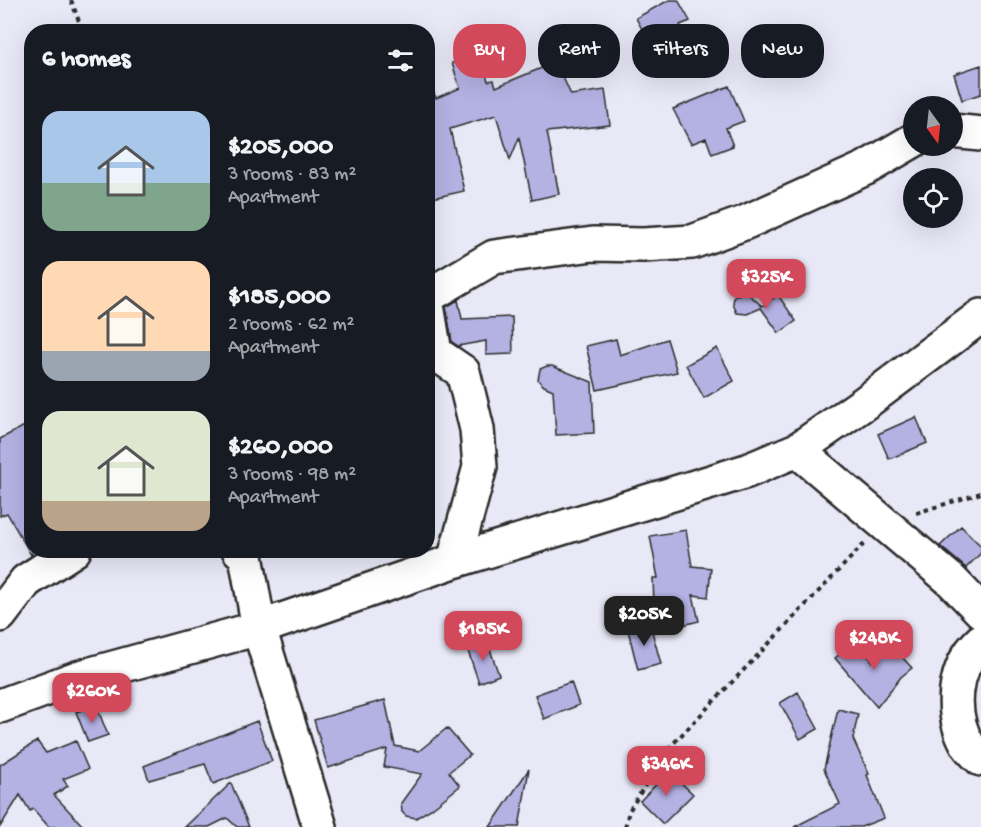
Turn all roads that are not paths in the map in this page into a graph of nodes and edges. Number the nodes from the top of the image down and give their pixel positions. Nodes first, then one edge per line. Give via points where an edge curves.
1 (963, 132) edge
2 (981, 134) edge
3 (903, 146) edge
4 (435, 292) edge
5 (981, 316) edge
6 (435, 353) edge
7 (797, 450) junction
8 (62, 558) edge
9 (246, 558) edge
10 (454, 561) junction
11 (981, 611) edge
12 (0, 615) edge
13 (259, 628) junction
14 (981, 641) edge
15 (0, 706) edge
16 (981, 759) edge
17 (320, 827) edge

1 - 2 street
3 - 4 street via 866,168 744,224 692,242 593,244 494,258
5 - 7 street
6 - 10 street via 463,372 477,429 480,467
7 - 10 street via 747,471
7 - 11 street via 951,580
8 - 12 street via 26,581
9 - 13 street
10 - 13 street
13 - 15 street via 77,678
13 - 17 street
14 - 16 street via 971,650 957,681 957,714 968,746

